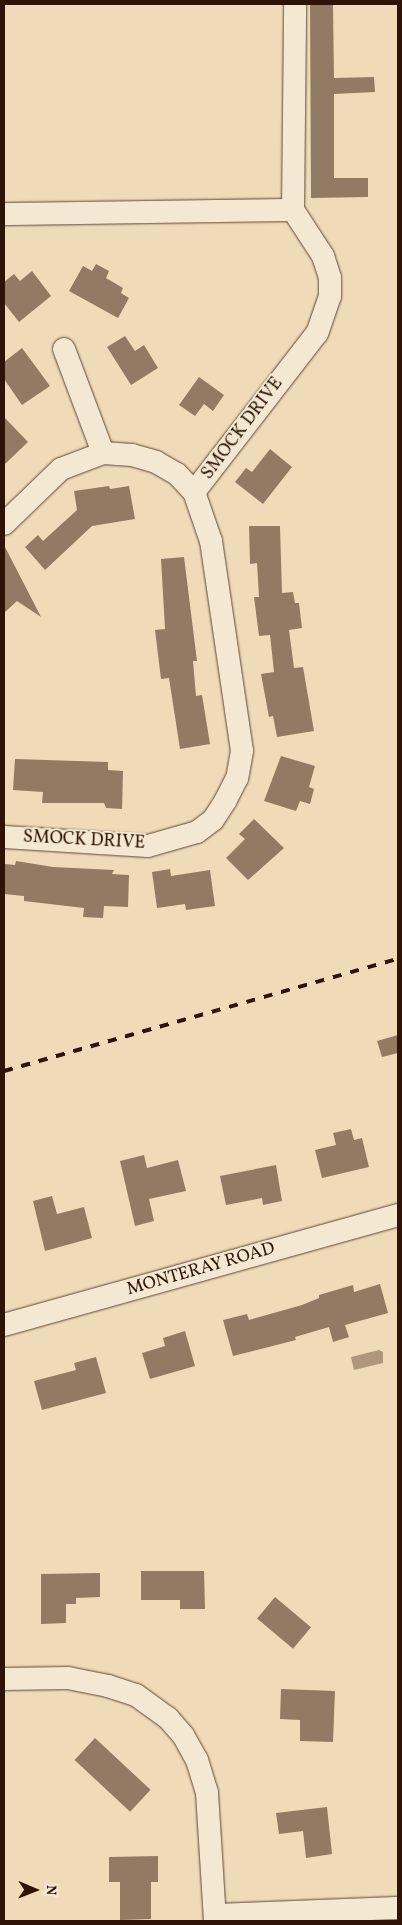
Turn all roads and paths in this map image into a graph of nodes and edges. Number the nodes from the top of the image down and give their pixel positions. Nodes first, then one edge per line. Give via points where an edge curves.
1 (295, 4) edge
2 (293, 210) junction
3 (4, 214) edge
4 (64, 349) dead end
5 (102, 453) junction
6 (194, 492) junction
7 (4, 524) edge
8 (4, 837) edge
9 (398, 1215) edge
10 (4, 1325) edge
11 (4, 1679) edge
12 (398, 1908) edge
13 (215, 1918) edge

1 - 2 street
2 - 3 street
2 - 6 street, SMOCK DRIVE via 323,256 330,278 325,313 316,333
4 - 5 street
5 - 6 street via 132,455 156,462 177,474
5 - 7 street via 61,469
6 - 8 street, SMOCK DRIVE via 211,541 242,751 237,778 226,800 213,820 197,832 148,846
9 - 10 street, MONTERAY ROAD
11 - 13 street via 68,1678 108,1686 136,1695 168,1718 183,1735 197,1760 207,1793
12 - 13 street

